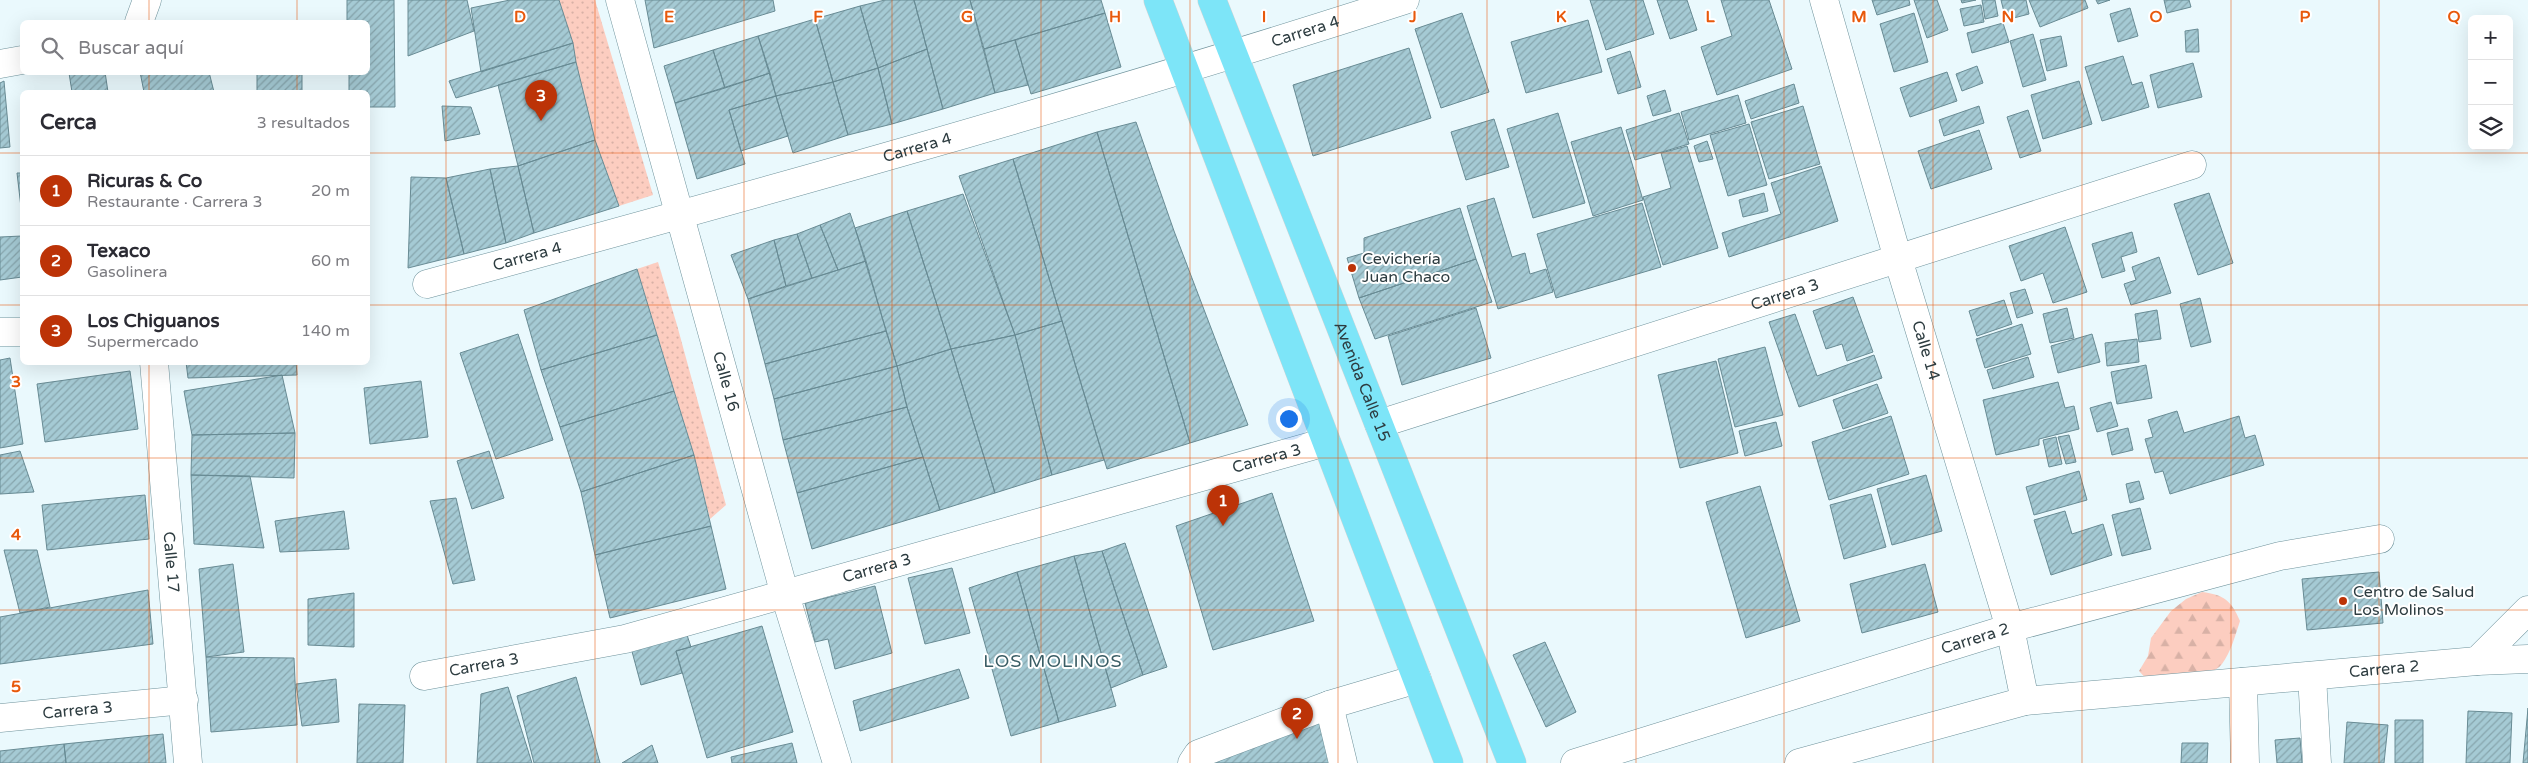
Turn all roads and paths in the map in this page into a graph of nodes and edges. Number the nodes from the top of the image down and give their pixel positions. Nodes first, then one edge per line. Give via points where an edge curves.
1 (147, 0) edge
2 (620, 0) edge
3 (1158, 0) edge
4 (1212, 0) edge
5 (1405, 0) edge
6 (1824, 0) edge
7 (140, 20) edge
8 (1232, 56) junction
9 (20, 60) edge
10 (0, 64) edge
11 (1184, 68) junction
12 (2192, 164) dead end
13 (681, 215) junction
14 (1898, 259) junction
15 (427, 284) dead end
16 (0, 332) edge
17 (20, 332) edge
18 (154, 365) edge
19 (1379, 424) junction
20 (1326, 442) junction
21 (2380, 539) dead end
22 (785, 595) junction
23 (2528, 610) edge
24 (2010, 628) junction
25 (2528, 659) edge
26 (2477, 661) junction
27 (424, 676) dead end
28 (2312, 676) junction
29 (1417, 679) junction
30 (2244, 682) junction
31 (184, 700) junction
32 (2025, 701) junction
33 (1328, 705) junction
34 (0, 718) edge
35 (188, 763) edge
36 (837, 763) edge
37 (1192, 763) edge
38 (1344, 763) edge
39 (1449, 763) edge
40 (1512, 763) edge
41 (1575, 763) edge
42 (1799, 763) edge
43 (2244, 763) edge
44 (2317, 763) edge

1 - 7 street
2 - 13 street, Calle 16
3 - 11 main road
4 - 8 main road, Avenida Calle 15
5 - 8 street, Carrera 4
6 - 14 street, Calle 14
8 - 11 street, Carrera 4
8 - 19 main road, Avenida Calle 15
9 - 10 street
11 - 13 street, Carrera 4
11 - 20 main road
12 - 14 street, Carrera 3
13 - 15 street, Carrera 4
13 - 22 street, Calle 16
14 - 19 street, Carrera 3
14 - 24 street, Calle 14
16 - 17 street
18 - 31 street, Calle 17
19 - 40 main road, Avenida Calle 15
20 - 22 street, Carrera 3
20 - 29 main road
21 - 24 street, Carrera 2 via 2280,556
22 - 27 street, Carrera 3 via 625,639
22 - 36 street, Calle 16
23 - 26 street
24 - 32 street, Calle 14
24 - 41 street, Carrera 2
25 - 26 street, Carrera 2
26 - 28 street, Carrera 2
28 - 30 street, Carrera 2
28 - 44 street
29 - 33 street
29 - 39 main road
30 - 32 street, Carrera 2
30 - 43 street
31 - 34 street, Carrera 3
31 - 35 street, Calle 17
32 - 42 street, Carrera 2
33 - 37 street via 1198,754
33 - 38 street

